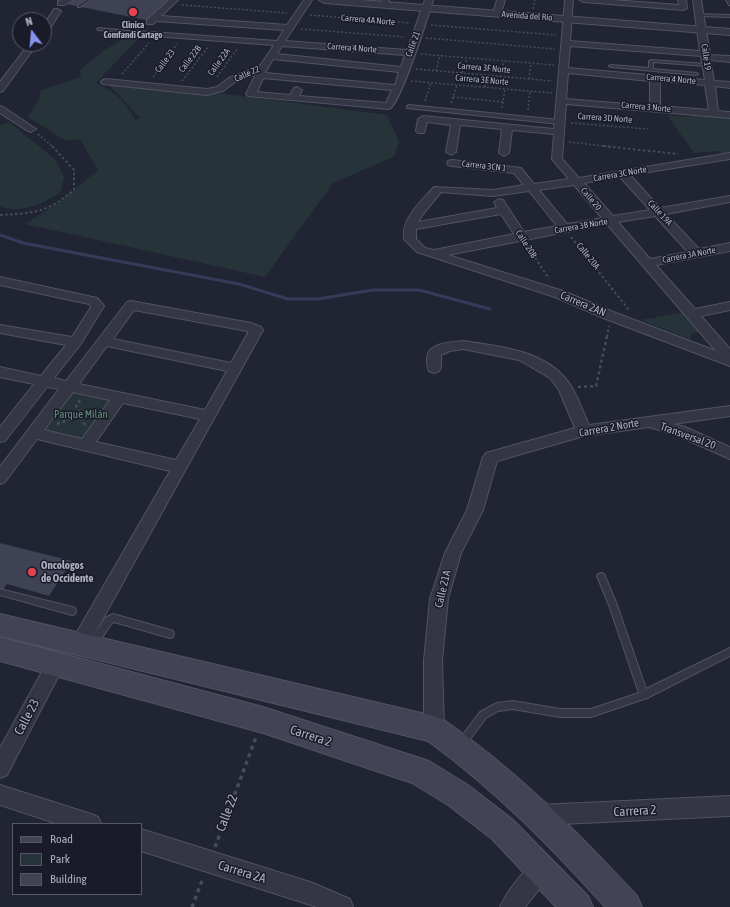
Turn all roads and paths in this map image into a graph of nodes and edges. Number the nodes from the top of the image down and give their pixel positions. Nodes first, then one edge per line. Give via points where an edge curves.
1 (88, 0) edge
2 (308, 0) edge
3 (324, 0) edge
4 (364, 0) edge
5 (501, 0) edge
6 (569, 0) edge
7 (584, 0) edge
8 (728, 0) edge
9 (385, 1) edge
10 (601, 1) edge
11 (682, 1) edge
12 (172, 2) edge
13 (698, 2) edge
14 (427, 4) edge
15 (730, 4) edge
16 (79, 6) dead end
17 (498, 10) junction
18 (57, 12) dead end
19 (298, 14) junction
20 (700, 15) junction
21 (730, 16) edge
22 (155, 18) junction
23 (568, 18) junction
24 (52, 20) edge
25 (420, 24) junction
26 (289, 28) junction
27 (702, 28) junction
28 (730, 28) edge
29 (99, 29) dead end
30 (730, 32) edge
31 (140, 33) junction
32 (156, 34) junction
33 (184, 36) junction
34 (215, 38) junction
35 (566, 39) junction
36 (244, 40) junction
37 (281, 43) junction
38 (27, 52) edge
39 (410, 53) junction
40 (440, 55) junction
41 (271, 56) junction
42 (467, 58) junction
43 (706, 59) junction
44 (730, 59) edge
45 (504, 61) junction
46 (531, 64) junction
47 (611, 66) dead end
48 (564, 68) junction
49 (405, 69) junction
50 (436, 71) junction
51 (261, 72) junction
52 (462, 73) junction
53 (653, 74) junction
54 (696, 74) dead end
55 (488, 76) junction
56 (500, 77) junction
57 (303, 79) junction
58 (529, 79) junction
59 (431, 82) junction
60 (563, 82) junction
61 (110, 83) joint
62 (710, 83) junction
63 (399, 84) junction
64 (457, 85) junction
65 (730, 85) edge
66 (146, 86) junction
67 (485, 87) junction
68 (0, 89) edge
69 (176, 89) junction
70 (505, 89) junction
71 (530, 91) junction
72 (207, 92) junction
73 (453, 97) junction
74 (562, 97) junction
75 (293, 98) junction
76 (503, 102) junction
77 (409, 107) dead end
78 (0, 108) edge
79 (423, 108) junction
80 (655, 108) junction
81 (449, 111) junction
82 (714, 113) junction
83 (730, 115) edge
84 (500, 116) junction
85 (527, 118) junction
86 (456, 122) junction
87 (507, 127) junction
88 (31, 129) joint
89 (648, 129) dead end
90 (422, 131) dead end
91 (559, 132) junction
92 (451, 152) dead end
93 (504, 153) dead end
94 (678, 154) dead end
95 (730, 156) edge
96 (452, 163) dead end
97 (622, 173) junction
98 (577, 181) junction
99 (531, 188) junction
100 (493, 193) junction
101 (730, 199) edge
102 (504, 210) junction
103 (659, 212) junction
104 (0, 215) edge
105 (610, 221) junction
106 (410, 227) junction
107 (565, 229) junction
108 (521, 236) junction
109 (730, 247) edge
110 (433, 254) junction
111 (697, 254) junction
112 (648, 263) junction
113 (0, 281) edge
114 (559, 294) junction
115 (730, 306) edge
116 (692, 314) junction
117 (611, 316) junction
118 (641, 327) junction
119 (0, 329) edge
120 (103, 341) junction
121 (75, 342) junction
122 (730, 360) edge
123 (235, 368) junction
124 (434, 368) dead end
125 (0, 372) edge
126 (43, 381) junction
127 (69, 387) junction
128 (565, 388) junction
129 (120, 397) junction
130 (81, 400) dead end
131 (730, 412) edge
132 (80, 413) dead end
133 (209, 416) junction
134 (5, 422) edge
135 (645, 422) junction
136 (584, 431) junction
137 (34, 433) junction
138 (0, 437) edge
139 (86, 445) junction
140 (730, 453) edge
141 (491, 457) joint
142 (180, 467) junction
143 (0, 478) edge
144 (601, 576) dead end
145 (0, 592) edge
146 (72, 611) dead end
147 (0, 625) edge
148 (170, 634) dead end
149 (85, 647) junction
150 (0, 649) edge
151 (730, 652) edge
152 (55, 665) junction
153 (644, 695) junction
154 (263, 720) junction
155 (434, 729) junction
156 (460, 747) junction
157 (0, 768) edge
158 (0, 795) edge
159 (730, 806) edge
160 (540, 815) junction
161 (88, 823) edge
162 (142, 840) edge
163 (209, 862) junction
164 (541, 869) junction
165 (192, 907) edge
166 (342, 907) edge
167 (511, 907) edge
168 (577, 907) edge
169 (626, 907) edge

1 - 16 lane
2 - 19 street, Calle 22
3 - 14 street, Avenida del Río
4 - 9 street, Avenida del Río
5 - 17 street
6 - 23 street, Calle 20
7 - 10 street
8 - 15 lane
9 - 14 street, Avenida del Río
10 - 11 street via 683,8
11 - 13 street
12 - 19 path, Carrera 4A Norte
12 - 22 street
13 - 20 street, Calle 19
14 - 17 street, Avenida del Río
14 - 23 street, Avenida del Río
14 - 25 street, Calle 21
17 - 23 street, Avenida del Río
18 - 24 street
19 - 25 path, Carrera 4A Norte
19 - 26 street, Calle 22
20 - 21 lane
20 - 27 street, Calle 19
22 - 26 street
22 - 31 street
23 - 27 street, Avenida del Río
23 - 35 street, Calle 20
25 - 35 path, Carrera 4A Norte
25 - 39 street, Calle 21
26 - 37 street, Calle 22
27 - 28 street, Avenida del Río
27 - 30 street, Avenida del Río
27 - 43 street, Calle 19
29 - 31 lane
31 - 32 street, Carrera 4 Norte
32 - 33 street, Carrera 4 Norte
32 - 61 path
33 - 34 street, Carrera 4 Norte
33 - 66 path, Calle 23
34 - 36 street, Carrera 4 Norte
34 - 69 path, Calle 22B
35 - 43 street
35 - 48 street, Calle 20
36 - 37 street, Carrera 4 Norte
36 - 72 path, Calle 22A
37 - 39 street, Carrera 4 Norte
37 - 41 street, Calle 22
38 - 68 street
39 - 40 path
39 - 49 street, Calle 21
40 - 42 path
40 - 50 path
41 - 49 street
41 - 51 street, Calle 22
42 - 45 path
42 - 52 path
43 - 44 street
43 - 53 lane via 651,61
43 - 62 street, Calle 19
45 - 46 path
45 - 56 path
46 - 48 path
46 - 58 path
47 - 53 lane
48 - 53 street, Carrera 4 Norte
48 - 60 street, Calle 20
49 - 50 path, Carrera 3F Norte
49 - 63 street, Calle 21
50 - 52 path, Carrera 3F Norte
51 - 57 street
51 - 72 street, Calle 22 via 232,80 220,89
51 - 75 street via 251,94
52 - 55 path, Carrera 3F Norte
53 - 54 lane
53 - 62 street, Carrera 4 Norte
53 - 80 street
55 - 56 path, Carrera 3F Norte
55 - 67 path
56 - 58 path, Carrera 3F Norte
57 - 63 street
57 - 75 street
58 - 60 path, Carrera 3F Norte
59 - 63 path, Carrera 3E Norte
59 - 64 path, Carrera 3E Norte
59 - 79 path
60 - 74 street, Calle 20
61 - 66 street, Calle 22
62 - 65 street, Carrera 4 Norte
62 - 82 street, Calle 19
63 - 75 street, Calle 21 via 389,106
64 - 67 path, Carrera 3E Norte
64 - 73 path
66 - 69 street, Calle 22
67 - 70 path, Carrera 3E Norte
69 - 72 street, Calle 22
70 - 71 path, Carrera 3E Norte
70 - 76 path
71 - 74 path, Carrera 3E Norte
71 - 85 path
73 - 76 path
73 - 81 path
74 - 80 street, Carrera 3 Norte
74 - 91 street, Calle 20
76 - 84 path
77 - 79 street
78 - 88 street
79 - 81 street
80 - 82 street, Carrera 3 Norte
81 - 84 street
82 - 83 street, Carrera 3 Norte
84 - 85 street
85 - 91 street
86 - 87 street
86 - 90 street via 423,119
86 - 92 street
87 - 91 street
87 - 93 street
88 - 104 path via 50,143 74,170 74,190 58,203 34,212
89 - 91 path, Carrera 3D Norte
91 - 94 path
91 - 98 street, Calle 20 via 557,159
95 - 97 street, Carrera 3C Norte
96 - 99 street, Carrera 3CN 1 via 516,170
97 - 98 street, Carrera 3C Norte
97 - 103 street, Calle 19A
98 - 99 street, Carrera 3C Norte
98 - 105 street, Calle 20
99 - 100 street, Carrera 3C Norte
99 - 107 street
100 - 102 street, Calle 20B
100 - 106 street, Carrera 3C Norte via 438,189
101 - 103 street, Carrera 3B Norte
102 - 106 street
102 - 108 street, Calle 20B
103 - 105 street, Carrera 3B Norte
103 - 111 street, Calle 19A
105 - 107 street, Carrera 3B Norte
105 - 112 street, Calle 20
106 - 110 street, Carrera 2AN via 410,239 421,250
107 - 108 street, Carrera 3B Norte
107 - 118 path, Calle 20A via 602,273
108 - 110 street, Carrera 3B Norte
108 - 114 path, Calle 20B
109 - 111 street, Carrera 3A Norte
110 - 114 street, Carrera 2AN
111 - 112 street, Carrera 3A Norte
112 - 116 street, Calle 20
113 - 121 street via 94,301 98,306
114 - 117 street, Carrera 2AN
115 - 116 street
116 - 122 street, Calle 20
117 - 118 street, Carrera 2AN
117 - 128 path via 596,386
118 - 122 street, Carrera 2AN
119 - 121 street
120 - 123 street
120 - 123 street via 131,305 251,327 256,330 255,334
120 - 127 street
121 - 126 street
123 - 133 street
124 - 128 street via 434,353 447,347 463,345 523,356 555,375
125 - 126 street
126 - 127 street
126 - 134 street
127 - 129 street
127 - 137 street
128 - 136 street
129 - 133 street
129 - 139 street
130 - 132 path via 76,406
131 - 135 street, Carrera 2 Norte
133 - 142 street
134 - 138 street
135 - 136 street, Carrera 2 Norte
135 - 140 street, Transversal 20 via 680,431
136 - 141 street, Carrera 2 Norte
137 - 139 street
137 - 143 street
139 - 142 street
141 - 155 street, Calle 21A via 475,510 453,553 439,599 433,660
142 - 149 street
144 - 153 lane
145 - 146 lane
147 - 149 main road
148 - 149 lane via 113,618
149 - 155 main road
150 - 152 main road, Carrera 2
151 - 153 lane
152 - 154 main road, Carrera 2
152 - 157 street, Calle 23
153 - 156 lane via 592,713 560,713 513,705 497,707 482,715
154 - 163 path, Calle 22
154 - 164 main road, Carrera 2 via 419,771 458,795 502,829
155 - 156 main road
156 - 160 main road via 500,778
158 - 161 street
159 - 160 street, Carrera 2
160 - 169 main road
162 - 163 street, Carrera 2A
163 - 165 path, Calle 22
163 - 166 street, Carrera 2A via 313,894
164 - 167 street
164 - 168 main road, Carrera 2

